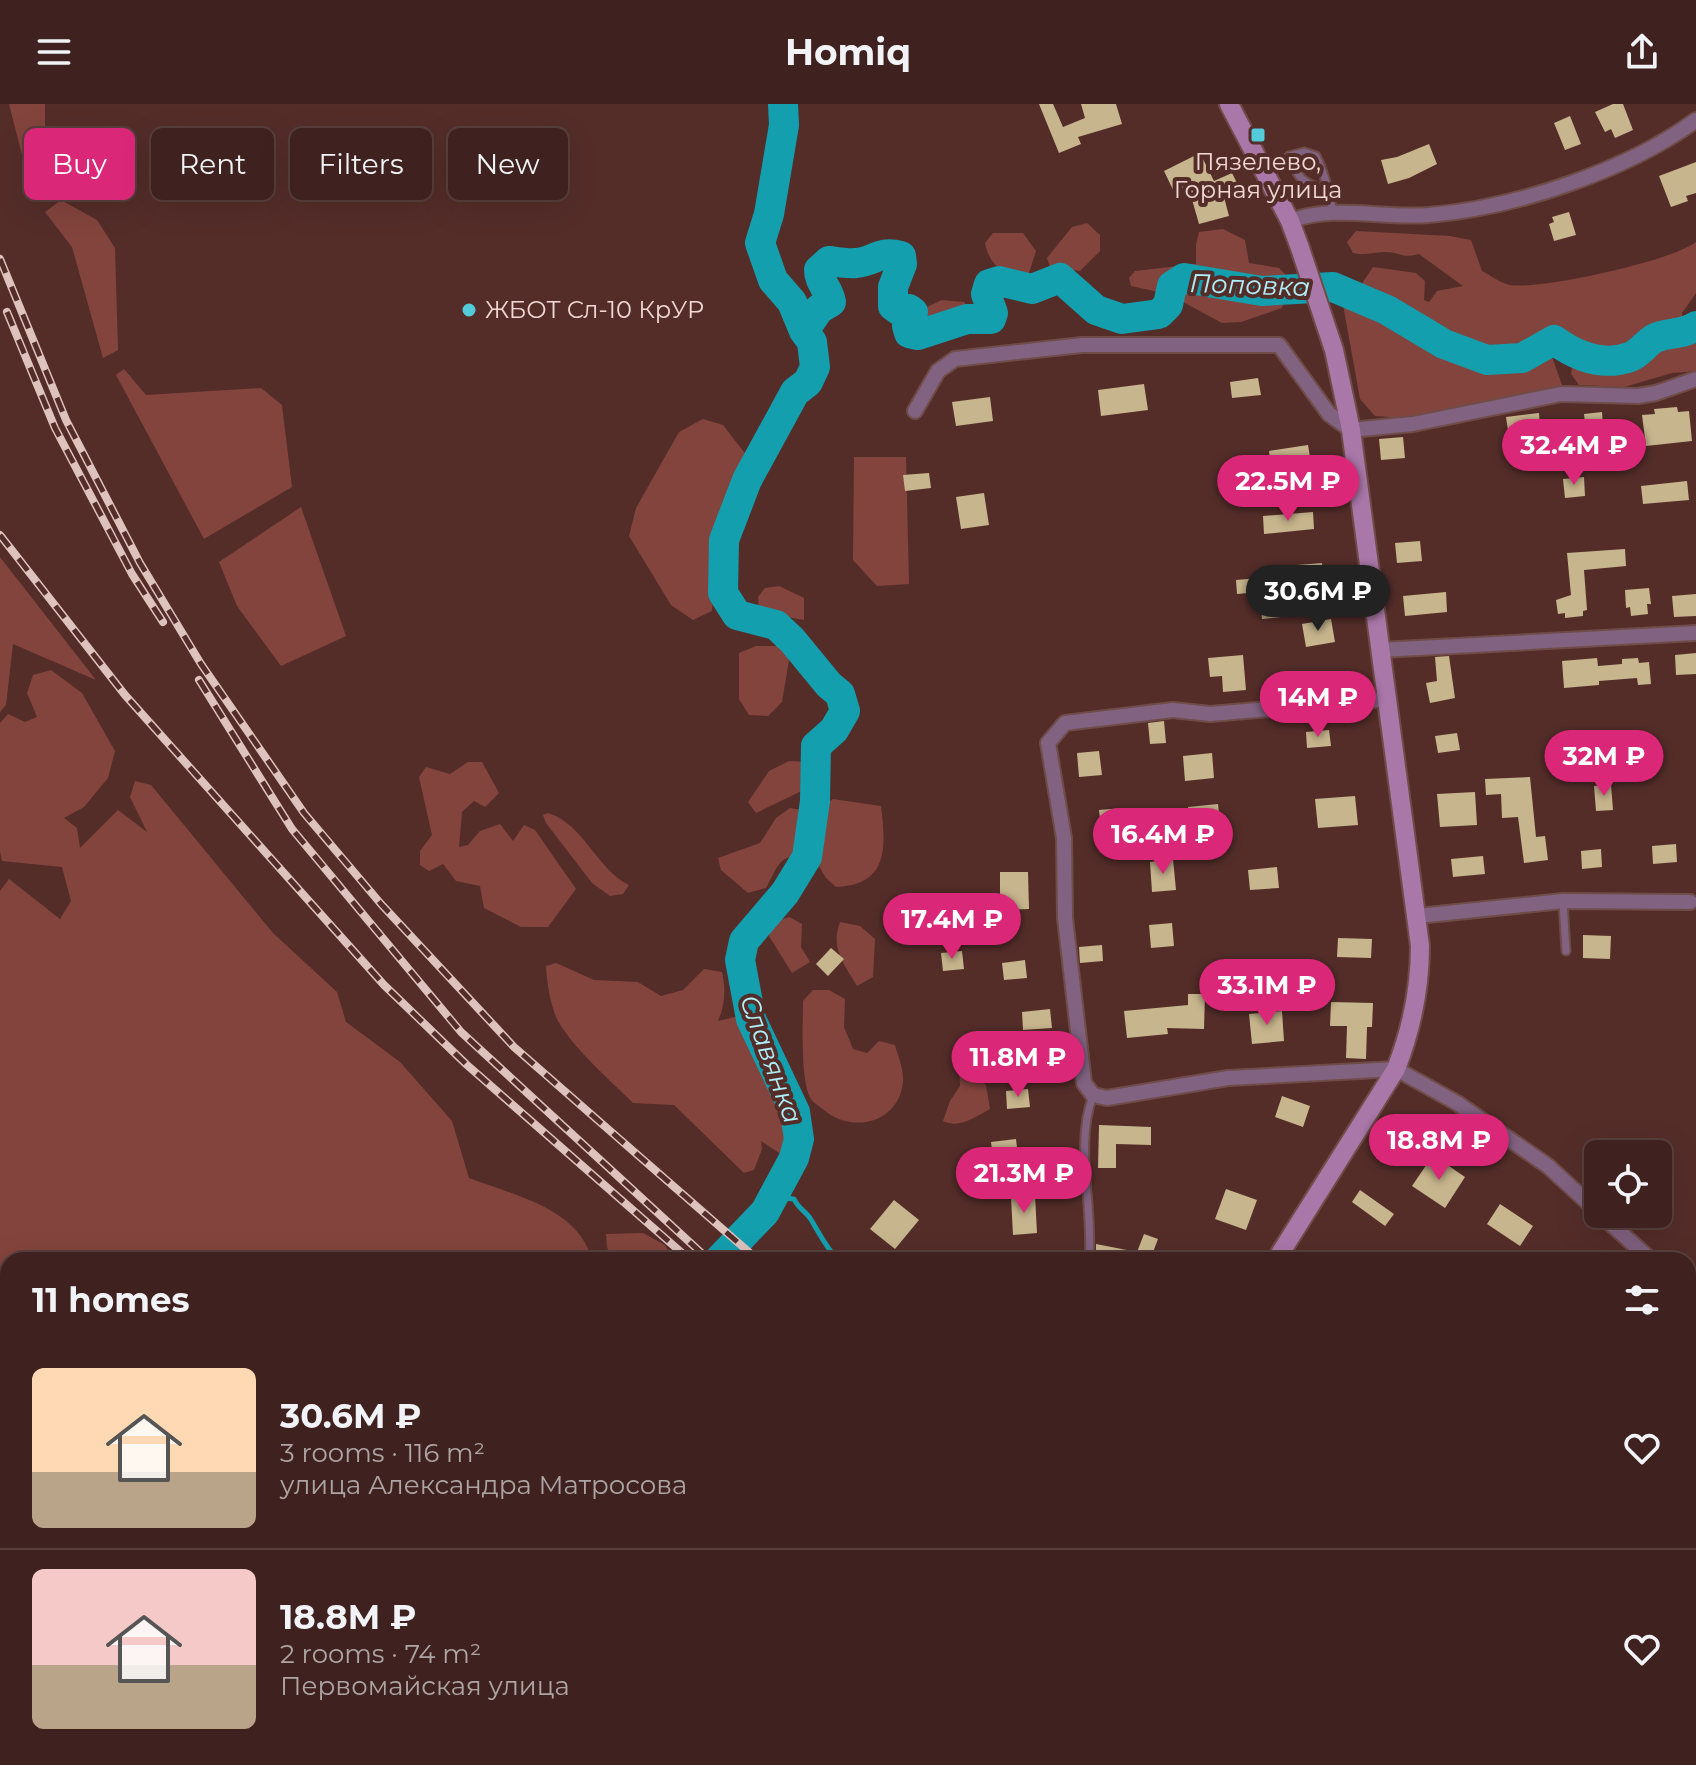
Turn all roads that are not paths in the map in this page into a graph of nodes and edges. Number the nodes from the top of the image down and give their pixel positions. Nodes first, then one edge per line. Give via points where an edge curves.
1 (1229, 104) edge
2 (1696, 120) edge
3 (1328, 190) junction
4 (1333, 212) junction
5 (1290, 221) junction
6 (1696, 379) edge
7 (915, 411) dead end
8 (1351, 430) junction
9 (1696, 633) edge
10 (1381, 650) junction
11 (1388, 699) junction
12 (1563, 901) junction
13 (1690, 902) dead end
14 (1418, 916) junction
15 (1566, 951) dead end
16 (1396, 1069) junction
17 (1100, 1096) junction
18 (1584, 1199) edge
19 (1616, 1228) edge
20 (1089, 1252) edge
21 (1281, 1252) edge
22 (1642, 1252) edge

1 - 5 main road
2 - 4 street via 1671,138 1591,176 1487,207 1427,215
3 - 3 lane via 1316,156 1289,156 1296,175
3 - 4 lane
4 - 5 street
5 - 8 main road via 1334,350
6 - 8 street via 1638,396 1561,394 1413,424
7 - 8 street via 938,371 955,359 1082,345 1279,345 1329,414
8 - 10 main road
9 - 10 street
10 - 11 main road
11 - 14 main road
11 - 17 street via 1210,714 1173,710 1065,723 1048,743 1064,838 1065,918 1084,1083
12 - 13 street
12 - 14 street
12 - 15 lane
14 - 16 main road via 1417,1006
16 - 17 street via 1228,1078
16 - 18 street via 1457,1103 1548,1166
16 - 21 main road
17 - 20 lane via 1089,1107 1085,1139
19 - 22 street

